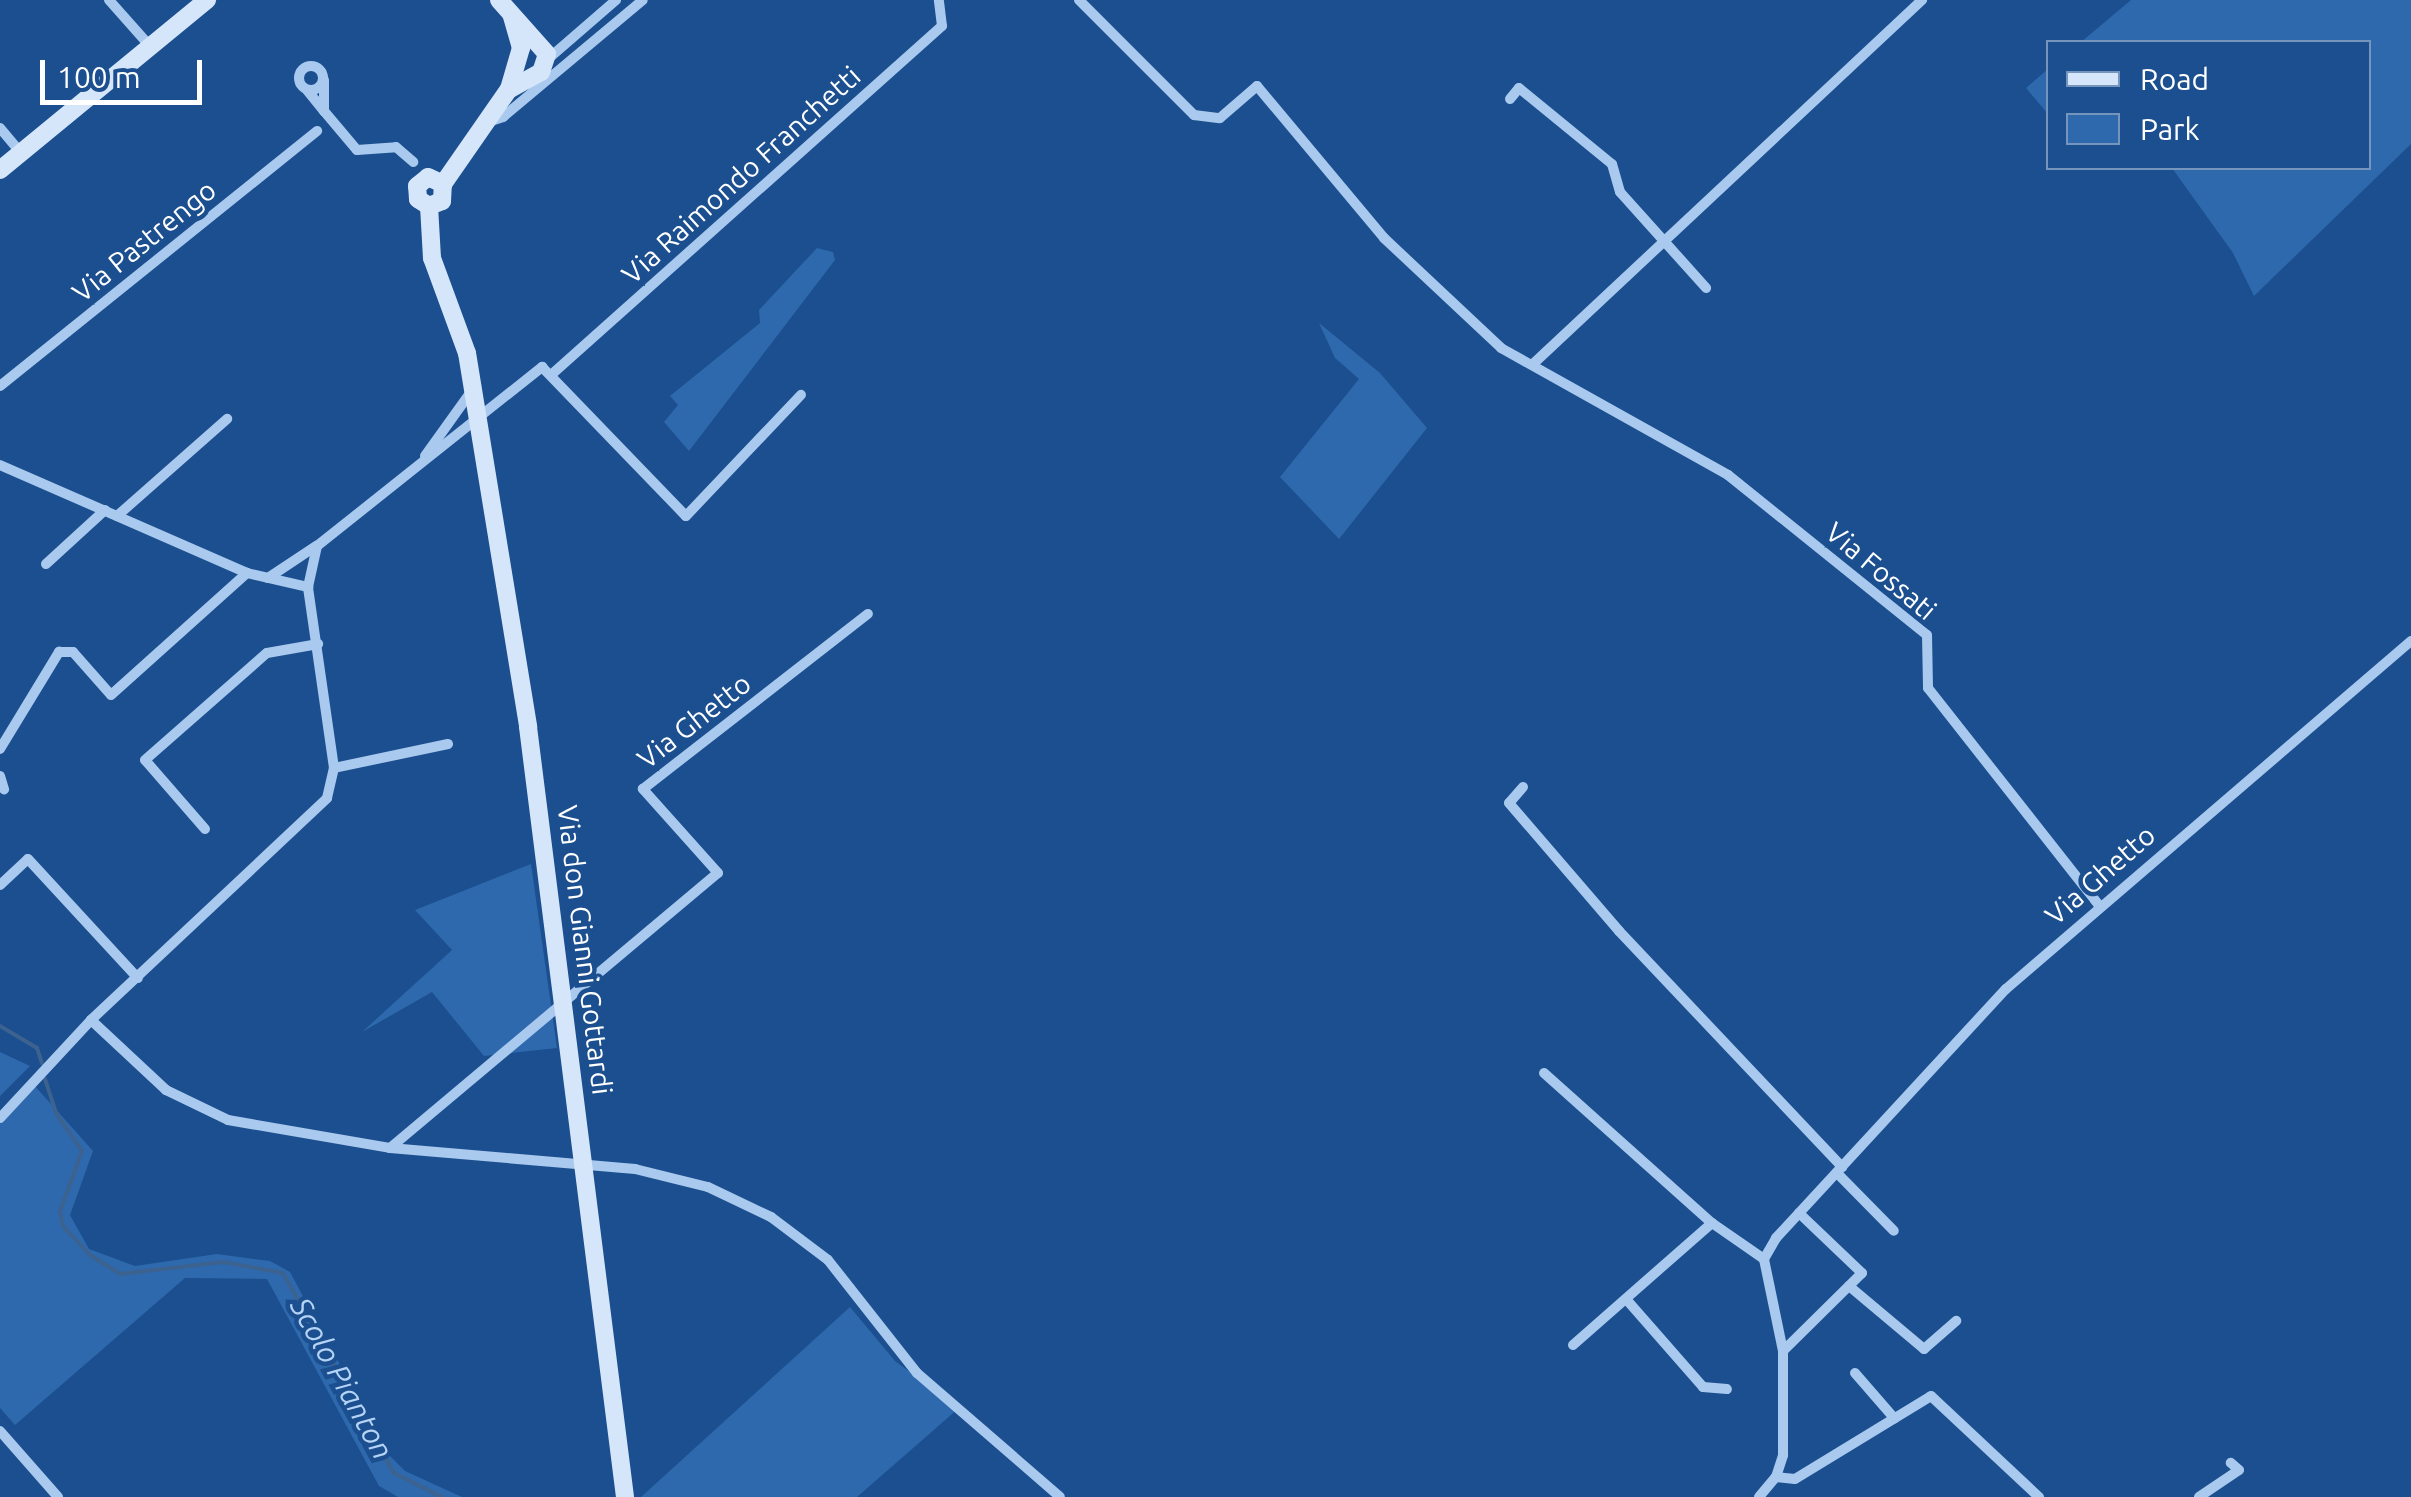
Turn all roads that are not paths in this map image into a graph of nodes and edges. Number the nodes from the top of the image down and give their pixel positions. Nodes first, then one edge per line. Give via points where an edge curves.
1 (109, 0) edge
2 (207, 0) edge
3 (499, 0) edge
4 (616, 0) edge
5 (644, 0) edge
6 (939, 0) edge
7 (1079, 0) edge
8 (1922, 0) edge
9 (148, 44) junction
10 (532, 56) junction
11 (324, 80) junction
12 (306, 89) junction
13 (1510, 99) dead end
14 (324, 111) junction
15 (483, 124) junction
16 (0, 128) edge
17 (317, 130) dead end
18 (20, 154) junction
19 (413, 162) junction
20 (0, 170) edge
21 (437, 180) junction
22 (423, 199) junction
23 (1661, 244) junction
24 (1706, 288) dead end
25 (1533, 364) junction
26 (551, 376) junction
27 (0, 386) edge
28 (473, 389) junction
29 (801, 395) dead end
30 (478, 412) junction
31 (227, 419) dead end
32 (422, 461) junction
33 (0, 465) edge
34 (111, 513) junction
35 (317, 546) junction
36 (46, 564) dead end
37 (248, 573) junction
38 (268, 578) junction
39 (308, 588) junction
40 (868, 614) dead end
41 (2411, 641) edge
42 (318, 644) junction
43 (448, 744) dead end
44 (0, 749) edge
45 (334, 768) junction
46 (0, 776) edge
47 (1522, 786) dead end
48 (4, 789) dead end
49 (205, 829) dead end
50 (0, 885) edge
51 (2098, 904) junction
52 (138, 978) junction
53 (564, 1004) junction
54 (91, 1020) junction
55 (1544, 1073) dead end
56 (0, 1118) edge
57 (390, 1148) junction
58 (586, 1164) junction
59 (1839, 1170) junction
60 (1799, 1213) junction
61 (1712, 1224) junction
62 (1894, 1231) dead end
63 (1764, 1260) junction
64 (1849, 1286) junction
65 (1626, 1299) junction
66 (1956, 1321) dead end
67 (1573, 1345) dead end
68 (1782, 1351) junction
69 (1856, 1373) dead end
70 (1727, 1389) dead end
71 (1894, 1418) junction
72 (0, 1431) edge
73 (2231, 1463) dead end
74 (1776, 1478) junction
75 (58, 1497) edge
76 (626, 1497) edge
77 (1060, 1497) edge
78 (1760, 1497) edge
79 (2039, 1497) edge
80 (2200, 1497) edge

1 - 9 street
2 - 9 main road
3 - 10 main road
4 - 10 street via 570,38
5 - 15 street via 502,118
6 - 26 street, Via Raimondo Franchetti via 942,26
7 - 25 street, Via Fossati via 1194,116 1220,118 1257,86 1440,296 1502,348
8 - 23 street
9 - 18 main road
10 - 15 main road
11 - 12 street
11 - 12 street via 320,68 308,66 299,78
11 - 14 street
12 - 14 street
13 - 23 street via 1519,88 1612,164 1620,192
14 - 19 street via 357,150 396,148
15 - 21 main road
16 - 18 street
17 - 27 street, Via Pastrengo
18 - 20 main road
19 - 21 street
19 - 22 street
21 - 22 main road
21 - 22 main road via 444,197
22 - 28 main road, Via don Gianni Gottardi via 432,258
23 - 24 street
23 - 25 street
25 - 51 street, Via Fossati via 1728,475 1927,635 1928,688
26 - 29 street via 686,516
26 - 30 street, Via Raimondo Franchetti via 542,366
28 - 30 main road, Via don Gianni Gottardi
28 - 32 street
30 - 32 street
30 - 53 main road, Via don Gianni Gottardi
31 - 34 street
32 - 35 street
33 - 34 street
34 - 36 street
34 - 37 street
35 - 38 street
35 - 39 street
37 - 38 street
37 - 44 street via 111,695 72,652 58,652
38 - 39 street
39 - 42 street
40 - 53 street, Via Ghetto via 644,789 718,874
41 - 51 street, Via Ghetto
42 - 45 street
42 - 49 street via 267,653 144,760
43 - 45 street
45 - 52 street via 328,798
46 - 48 street
47 - 59 street via 1509,803 1618,932
50 - 52 street via 28,858
51 - 59 street, Via Ghetto via 2006,988
52 - 54 street
53 - 57 street, Via Ghetto
53 - 58 main road, Via don Gianni Gottardi
54 - 56 street
54 - 57 street via 196,1109
55 - 61 street
57 - 58 street
58 - 76 main road, Via don Gianni Gottardi
58 - 77 street via 708,1187 772,1217 828,1260 917,1373
59 - 60 street, Via Ghetto
59 - 62 street
60 - 63 street, Via Ghetto
60 - 64 street via 1862,1273
61 - 63 street
61 - 65 street
63 - 68 street
64 - 66 street via 1924,1349
64 - 68 street
65 - 67 street
65 - 70 street via 1703,1388
68 - 74 street via 1783,1454
69 - 71 street
71 - 74 street via 1795,1479
71 - 79 street via 1931,1396
72 - 75 street
73 - 80 street via 2239,1470
74 - 78 street

